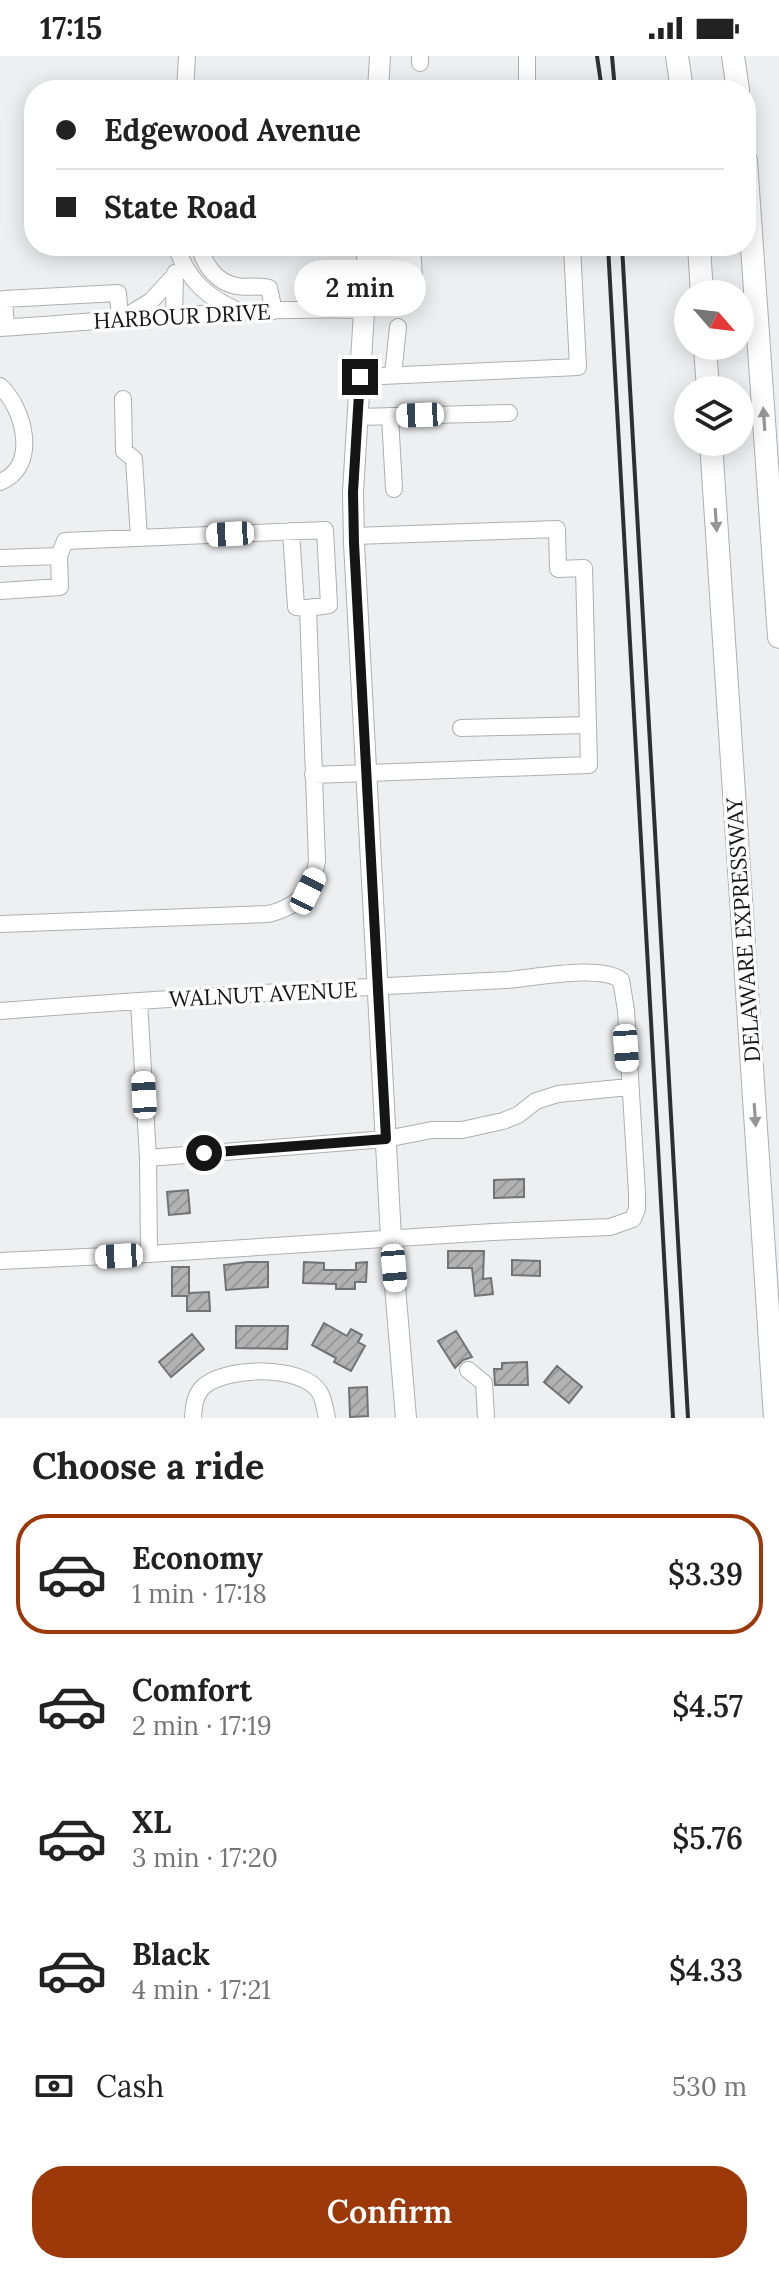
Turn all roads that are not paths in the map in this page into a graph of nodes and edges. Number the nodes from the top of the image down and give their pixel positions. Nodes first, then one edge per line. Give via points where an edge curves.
1 (187, 56) edge
2 (380, 56) edge
3 (527, 56) edge
4 (677, 56) edge
5 (733, 56) edge
6 (186, 80) edge
7 (379, 80) edge
8 (527, 80) edge
9 (681, 80) edge
10 (737, 80) edge
11 (176, 256) edge
12 (180, 256) edge
13 (204, 256) edge
14 (368, 256) edge
15 (412, 256) edge
16 (572, 256) edge
17 (700, 256) edge
18 (753, 256) edge
19 (175, 275) junction
20 (414, 279) dead end
21 (701, 280) edge
22 (364, 310) junction
23 (274, 311) junction
24 (242, 313) junction
25 (174, 315) junction
26 (120, 320) junction
27 (3, 327) edge
28 (398, 327) dead end
29 (393, 375) junction
30 (360, 377) junction
31 (0, 386) edge
32 (123, 399) dead end
33 (509, 413) dead end
34 (390, 416) junction
35 (357, 417) junction
36 (712, 456) edge
37 (0, 482) edge
38 (394, 489) dead end
39 (291, 531) junction
40 (354, 536) junction
41 (139, 538) junction
42 (59, 556) junction
43 (0, 558) edge
44 (0, 591) edge
45 (308, 608) junction
46 (779, 637) edge
47 (588, 725) junction
48 (461, 728) dead end
49 (367, 774) junction
50 (313, 775) junction
51 (0, 924) edge
52 (378, 988) junction
53 (139, 1001) junction
54 (0, 1011) edge
55 (629, 1087) junction
56 (386, 1139) junction
57 (148, 1158) junction
58 (391, 1238) junction
59 (149, 1254) junction
60 (0, 1261) edge
61 (468, 1370) dead end
62 (193, 1418) edge
63 (327, 1418) edge
64 (406, 1418) edge
65 (486, 1418) edge
66 (775, 1418) edge

1 - 6 street
2 - 7 main road
3 - 8 street
4 - 9 highway
5 - 10 highway
11 - 19 street
12 - 24 street via 195,284
13 - 23 street via 226,283 269,288
14 - 22 main road
15 - 20 street
16 - 29 street via 578,367
17 - 21 highway
46 -> 18 highway
19 - 25 street
19 - 26 street via 151,301
22 - 23 street, HARBOUR DRIVE
22 - 30 main road
23 - 24 street, HARBOUR DRIVE
24 - 25 street, HARBOUR DRIVE
25 - 26 street, HARBOUR DRIVE
26 - 27 street, HARBOUR DRIVE
26 - 27 street via 118,293 4,299
28 - 29 street
29 - 30 street
30 - 35 main road
31 - 37 street via 23,426 26,452 9,479
32 - 41 street via 124,451 134,459
33 - 34 street
34 - 35 street
34 - 38 street
35 - 40 main road
36 -> 66 highway, DELAWARE EXPRESSWAY
39 - 41 street
39 - 45 street via 296,607
39 - 45 street via 325,530 329,605
40 - 47 street via 557,529 558,569 584,568
40 - 49 main road
41 - 42 street via 65,541
42 - 43 street
42 - 44 street via 60,587
45 - 50 street
47 - 48 street
47 - 49 street via 589,765
49 - 50 street
49 - 52 main road
50 - 51 street via 315,876 308,891 284,910
52 - 53 street, WALNUT AVENUE
52 - 55 street, WALNUT AVENUE via 587,972 617,976 626,1010
52 - 56 main road
53 - 54 street, WALNUT AVENUE
53 - 57 street
55 - 56 street via 543,1098 518,1115 481,1127
55 - 58 street via 637,1193 635,1216 629,1222
56 - 57 street
56 - 58 main road
57 - 59 street
58 - 59 street
58 - 64 main road
59 - 60 street
61 - 65 street via 483,1380
62 - 63 street via 195,1399 207,1384 267,1371 311,1384 321,1395

